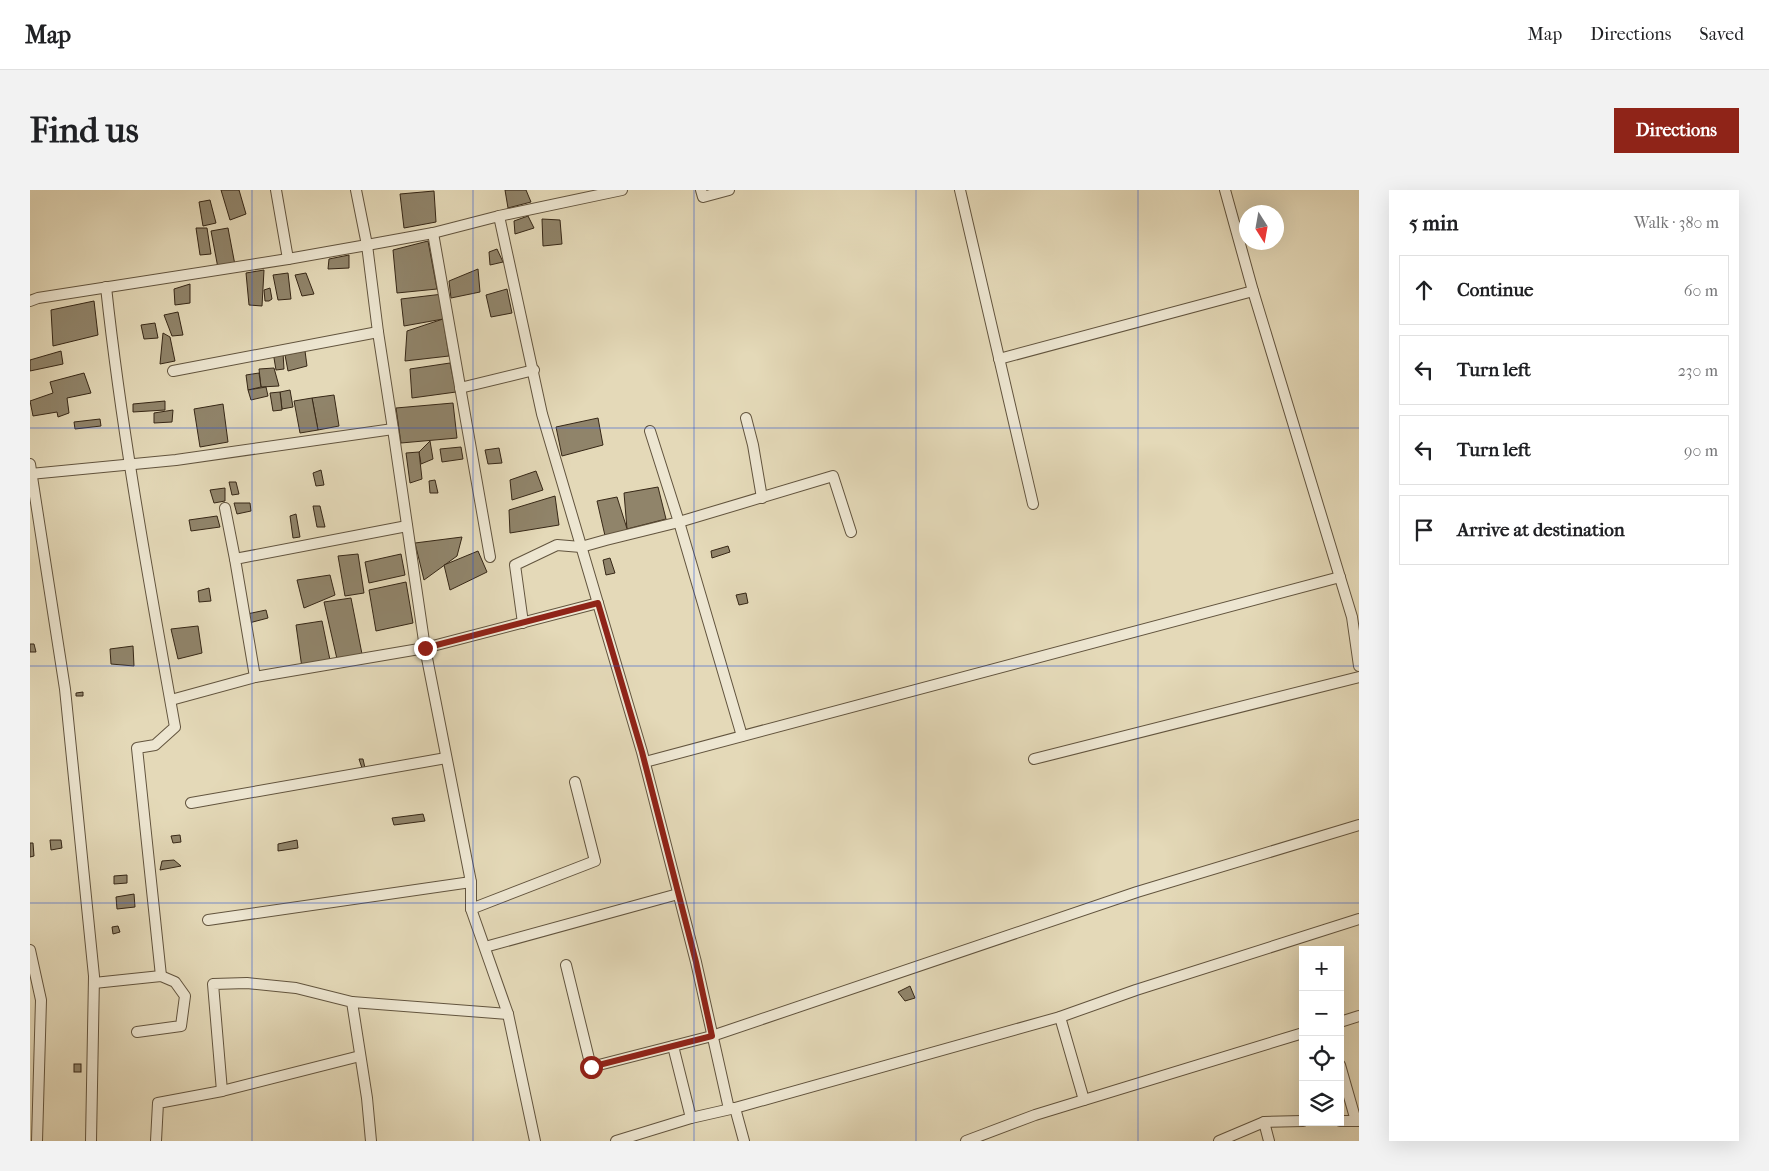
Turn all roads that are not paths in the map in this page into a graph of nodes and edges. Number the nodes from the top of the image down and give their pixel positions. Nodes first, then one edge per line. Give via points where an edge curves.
1 (276, 190) edge
2 (356, 190) edge
3 (622, 190) edge
4 (701, 190) edge
5 (729, 190) edge
6 (960, 190) edge
7 (1225, 190) edge
8 (500, 216) junction
9 (433, 233) junction
10 (367, 245) junction
11 (288, 259) junction
12 (106, 288) junction
13 (1253, 291) junction
14 (30, 301) edge
15 (378, 332) junction
16 (999, 359) junction
17 (534, 370) junction
18 (173, 371) dead end
19 (460, 388) junction
20 (746, 418) dead end
21 (393, 428) junction
22 (650, 431) dead end
23 (131, 465) junction
24 (30, 470) edge
25 (762, 498) junction
26 (1033, 504) dead end
27 (225, 508) dead end
28 (679, 522) junction
29 (407, 526) junction
30 (851, 532) dead end
31 (581, 546) junction
32 (490, 558) dead end
33 (235, 559) junction
34 (1340, 577) junction
35 (598, 603) junction
36 (523, 622) junction
37 (425, 648) junction
38 (1359, 666) edge
39 (255, 677) junction
40 (1359, 677) edge
41 (170, 700) junction
42 (742, 736) junction
43 (446, 758) junction
44 (1034, 759) dead end
45 (645, 762) junction
46 (574, 782) dead end
47 (191, 803) dead end
48 (1359, 825) edge
49 (471, 882) junction
50 (678, 894) junction
51 (471, 909) junction
52 (1359, 919) edge
53 (208, 920) dead end
54 (485, 947) junction
55 (30, 950) edge
56 (566, 965) dead end
57 (160, 976) junction
58 (94, 983) junction
59 (352, 1002) junction
60 (508, 1014) junction
61 (1359, 1016) edge
62 (1060, 1017) junction
63 (1344, 1021) edge
64 (137, 1032) dead end
65 (1299, 1034) edge
66 (712, 1036) junction
67 (673, 1046) junction
68 (360, 1056) junction
69 (1344, 1077) edge
70 (222, 1091) junction
71 (1084, 1100) junction
72 (732, 1109) junction
73 (691, 1118) junction
74 (1299, 1121) edge
75 (1344, 1121) edge
76 (1358, 1121) edge
77 (1264, 1122) junction
78 (37, 1141) edge
79 (91, 1141) edge
80 (156, 1141) edge
81 (371, 1141) edge
82 (535, 1141) edge
83 (616, 1141) edge
84 (744, 1141) edge
85 (966, 1141) edge
86 (1219, 1141) edge
87 (1269, 1141) edge

1 - 11 street
2 - 10 street
3 - 8 street
4 - 5 street via 703,197
6 - 16 street
7 - 13 street
8 - 9 street
8 - 17 street
9 - 10 street
9 - 19 street
10 - 11 street
10 - 15 street
11 - 12 street
12 - 14 street
12 - 23 street
13 - 16 street
13 - 34 street
15 - 18 street
15 - 21 street
16 - 26 street
17 - 19 street
17 - 31 street via 542,414
19 - 32 street
20 - 25 street
21 - 23 street
21 - 29 street
22 - 28 street
23 - 24 street
23 - 41 street
24 - 58 street via 65,689
25 - 28 street
25 - 30 street via 833,476
27 - 33 street
28 - 31 street
28 - 42 street
29 - 33 street
29 - 37 street
31 - 35 street
31 - 36 street via 557,546 515,565
33 - 39 street
34 - 38 street via 1352,617
34 - 42 street
35 - 36 street
35 - 45 street
36 - 37 street
37 - 39 street
37 - 43 street
39 - 41 street
40 - 44 street
41 - 57 street via 176,727 155,745 137,748
42 - 45 street
43 - 47 street
43 - 49 street
45 - 50 street
46 - 51 street via 595,861
48 - 66 street via 1137,892
49 - 51 street
49 - 53 street
50 - 54 street
50 - 66 street
51 - 54 street
52 - 62 street
54 - 60 street
55 - 78 street via 41,1000
56 - 67 street via 591,1067
57 - 58 street
57 - 64 street via 175,982 186,996 181,1026
58 - 79 street
59 - 60 street
59 - 68 street
59 - 70 street via 296,988 247,983 213,984
60 - 82 street
61 - 63 street
62 - 71 street
62 - 72 street
65 - 71 street
66 - 67 street
66 - 72 street
67 - 73 street
68 - 70 street
68 - 81 street
69 - 76 street
70 - 80 street via 158,1103
71 - 85 street
72 - 73 street
72 - 84 street
73 - 83 street
74 - 77 street
75 - 76 street
77 - 86 street
77 - 87 street

